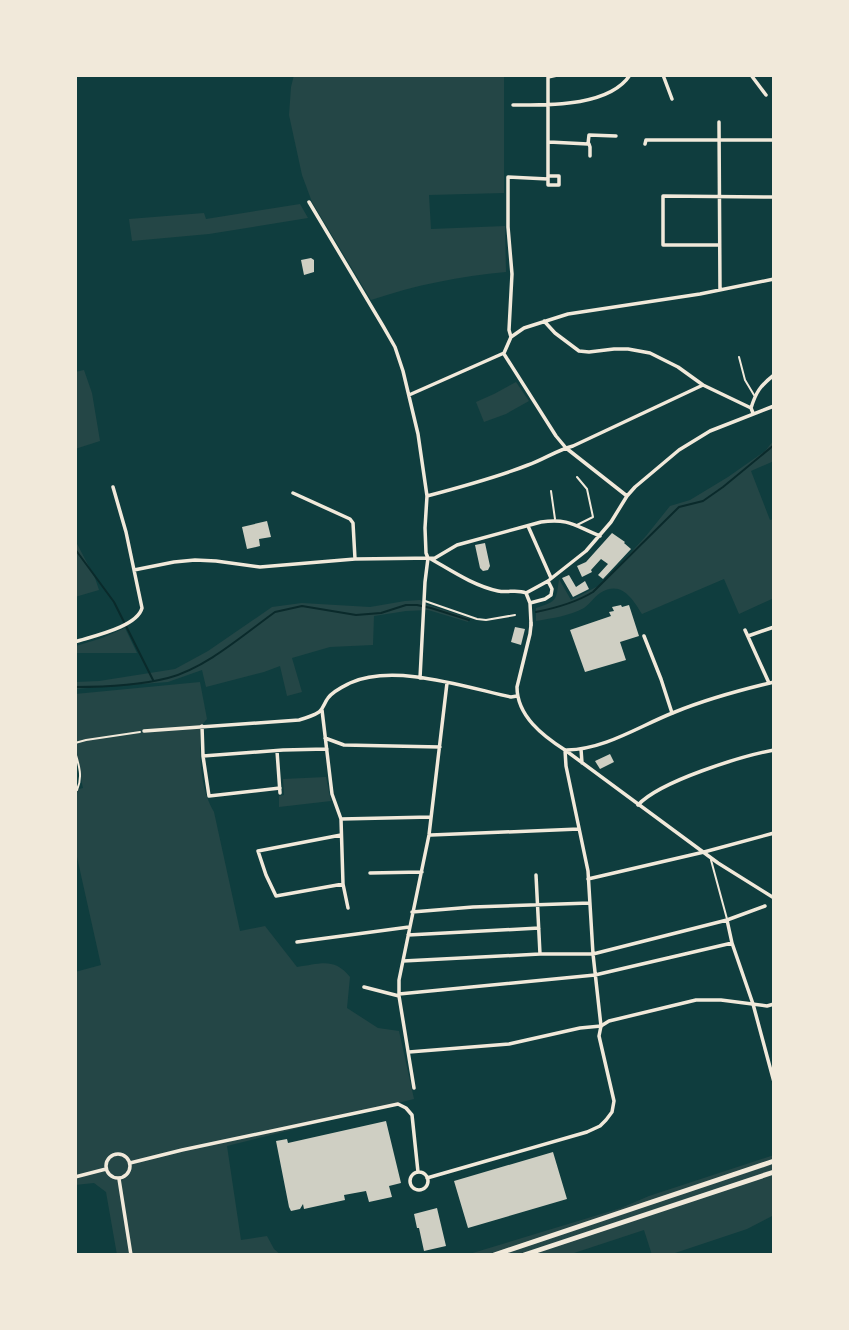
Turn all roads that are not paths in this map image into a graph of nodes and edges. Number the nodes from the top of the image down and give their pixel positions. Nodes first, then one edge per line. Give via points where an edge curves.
1 (557, 75) edge
2 (629, 75) edge
3 (663, 75) edge
4 (751, 75) edge
5 (548, 76) edge
6 (766, 95) dead end
7 (671, 99) dead end
8 (513, 105) dead end
9 (550, 105) junction
10 (719, 122) dead end
11 (616, 136) dead end
12 (719, 140) junction
13 (774, 140) edge
14 (549, 142) junction
15 (588, 144) junction
16 (645, 144) dead end
17 (590, 156) dead end
18 (719, 197) junction
19 (774, 197) edge
20 (309, 202) dead end
21 (719, 245) junction
22 (774, 279) edge
23 (720, 289) junction
24 (544, 321) junction
25 (511, 337) junction
26 (503, 353) junction
27 (739, 357) dead end
28 (774, 375) edge
29 (703, 386) junction
30 (409, 395) junction
31 (755, 396) junction
32 (774, 406) edge
33 (752, 411) junction
34 (566, 448) junction
35 (577, 477) dead end
36 (113, 487) dead end
37 (551, 491) dead end
38 (293, 493) dead end
39 (427, 496) junction
40 (627, 496) junction
41 (555, 520) junction
42 (528, 526) junction
43 (577, 526) junction
44 (600, 536) junction
45 (428, 558) junction
46 (355, 559) junction
47 (134, 570) junction
48 (549, 580) junction
49 (526, 593) junction
50 (424, 602) junction
51 (530, 603) junction
52 (514, 615) dead end
53 (774, 627) edge
54 (745, 630) dead end
55 (644, 636) dead end
56 (748, 636) junction
57 (75, 642) edge
58 (420, 678) junction
59 (771, 682) edge
60 (447, 683) junction
61 (517, 696) junction
62 (322, 710) junction
63 (672, 713) junction
64 (202, 726) junction
65 (144, 731) road end
66 (325, 738) junction
67 (440, 747) junction
68 (327, 748) junction
69 (581, 749) junction
70 (565, 750) junction
71 (774, 750) edge
72 (277, 751) junction
73 (203, 756) junction
74 (582, 763) junction
75 (638, 804) junction
76 (431, 817) junction
77 (341, 819) junction
78 (579, 829) junction
79 (774, 833) edge
80 (341, 835) junction
81 (429, 835) junction
82 (704, 852) junction
83 (710, 858) junction
84 (422, 872) junction
85 (370, 873) dead end
86 (536, 875) dead end
87 (589, 879) junction
88 (343, 884) junction
89 (774, 898) edge
90 (590, 903) junction
91 (538, 905) junction
92 (765, 906) dead end
93 (348, 908) dead end
94 (412, 912) junction
95 (727, 920) junction
96 (409, 927) junction
97 (538, 928) junction
98 (408, 935) junction
99 (297, 942) dead end
100 (732, 943) junction
101 (540, 954) junction
102 (593, 954) junction
103 (403, 961) junction
104 (595, 975) junction
105 (364, 986) dead end
106 (399, 995) junction
107 (753, 1004) junction
108 (774, 1004) edge
109 (601, 1026) junction
110 (409, 1052) junction
111 (774, 1082) edge
112 (414, 1088) dead end
113 (774, 1161) edge
114 (130, 1163) junction
115 (106, 1170) junction
116 (418, 1172) junction
117 (774, 1172) edge
118 (75, 1177) edge
119 (428, 1178) junction
120 (119, 1179) junction
121 (131, 1255) edge
122 (494, 1255) edge
123 (524, 1255) edge

1 - 5 street
2 - 9 street via 608,93
3 - 7 street
4 - 6 street
5 - 9 street
8 - 9 street
9 - 14 street
10 - 12 street
11 - 15 street via 589,135
12 - 13 street
12 - 16 street via 646,140
12 - 18 street
14 - 15 street
14 - 25 street via 548,178 508,177
15 - 17 street
18 - 19 street
18 - 21 street
18 - 21 street via 663,196 663,245
20 - 30 street via 395,347
21 - 23 street
22 - 23 street
23 - 24 street
24 - 25 street
24 - 29 street via 579,351 650,353
25 - 26 street
26 - 30 street
26 - 34 street
27 - 31 lane
28 - 31 street
29 - 33 street
29 - 34 street
30 - 39 street
31 - 33 street
32 - 33 street
33 - 40 street via 697,438
34 - 39 street via 497,476
34 - 40 street
35 - 43 lane via 587,489 593,517
36 - 47 street
37 - 41 lane
38 - 46 street via 350,519
39 - 45 street
40 - 44 street
41 - 42 street
41 - 43 street
42 - 45 street via 457,545
42 - 48 street
43 - 44 street
44 - 48 street
45 - 46 street
45 - 49 street via 489,589
45 - 50 street
46 - 47 street via 260,567 195,560
47 - 57 street via 142,608 138,617
48 - 49 street
48 - 51 street via 551,595
49 - 51 street
50 - 52 lane via 477,619
50 - 58 street
51 - 61 street via 530,634
53 - 56 street
54 - 56 street
55 - 63 street
56 - 59 street
58 - 60 street
58 - 62 street via 385,675 359,680 334,693
59 - 63 street
60 - 61 street
60 - 67 street
61 - 70 street via 534,726
62 - 64 street via 299,720
62 - 66 street
63 - 69 street
64 - 65 street
64 - 73 street
66 - 67 street via 344,745
66 - 68 street
67 - 76 street
68 - 72 street
68 - 77 street via 332,794
69 - 70 street
69 - 74 street
70 - 74 street
70 - 78 street
71 - 75 street via 689,776
72 - 73 street
72 - 73 street via 280,790 209,796
74 - 75 street
75 - 82 street
76 - 77 street
76 - 81 street
77 - 80 street
78 - 81 street
78 - 87 street
79 - 82 street
80 - 88 street
80 - 88 street via 258,851 276,896
81 - 84 street
82 - 83 street
82 - 87 street
83 - 89 street
83 - 95 lane
84 - 85 street
84 - 94 street
86 - 91 street
87 - 90 street
88 - 93 street
90 - 91 street
90 - 102 street
91 - 94 street
91 - 97 street
92 - 95 street
94 - 96 street
95 - 100 street
95 - 102 street
96 - 98 street
96 - 99 street
97 - 98 street
97 - 101 street
98 - 103 street
100 - 104 street
100 - 107 street
101 - 102 street
101 - 103 street
102 - 104 street
103 - 106 street
104 - 106 street
104 - 109 street
105 - 106 street
106 - 110 street
107 - 108 street
107 - 109 street via 696,1000
107 - 111 street
109 - 110 street via 509,1044
109 - 119 street via 600,1044 614,1101 600,1126
110 - 112 street
113 - 122 highway
114 - 115 street via 125,1156 113,1155
114 - 116 street via 398,1104 412,1115
114 - 120 street via 128,1173
115 - 118 street
115 - 120 street
116 - 119 street
116 - 119 street via 411,1177 415,1188 426,1186
117 - 123 highway
120 - 121 street

